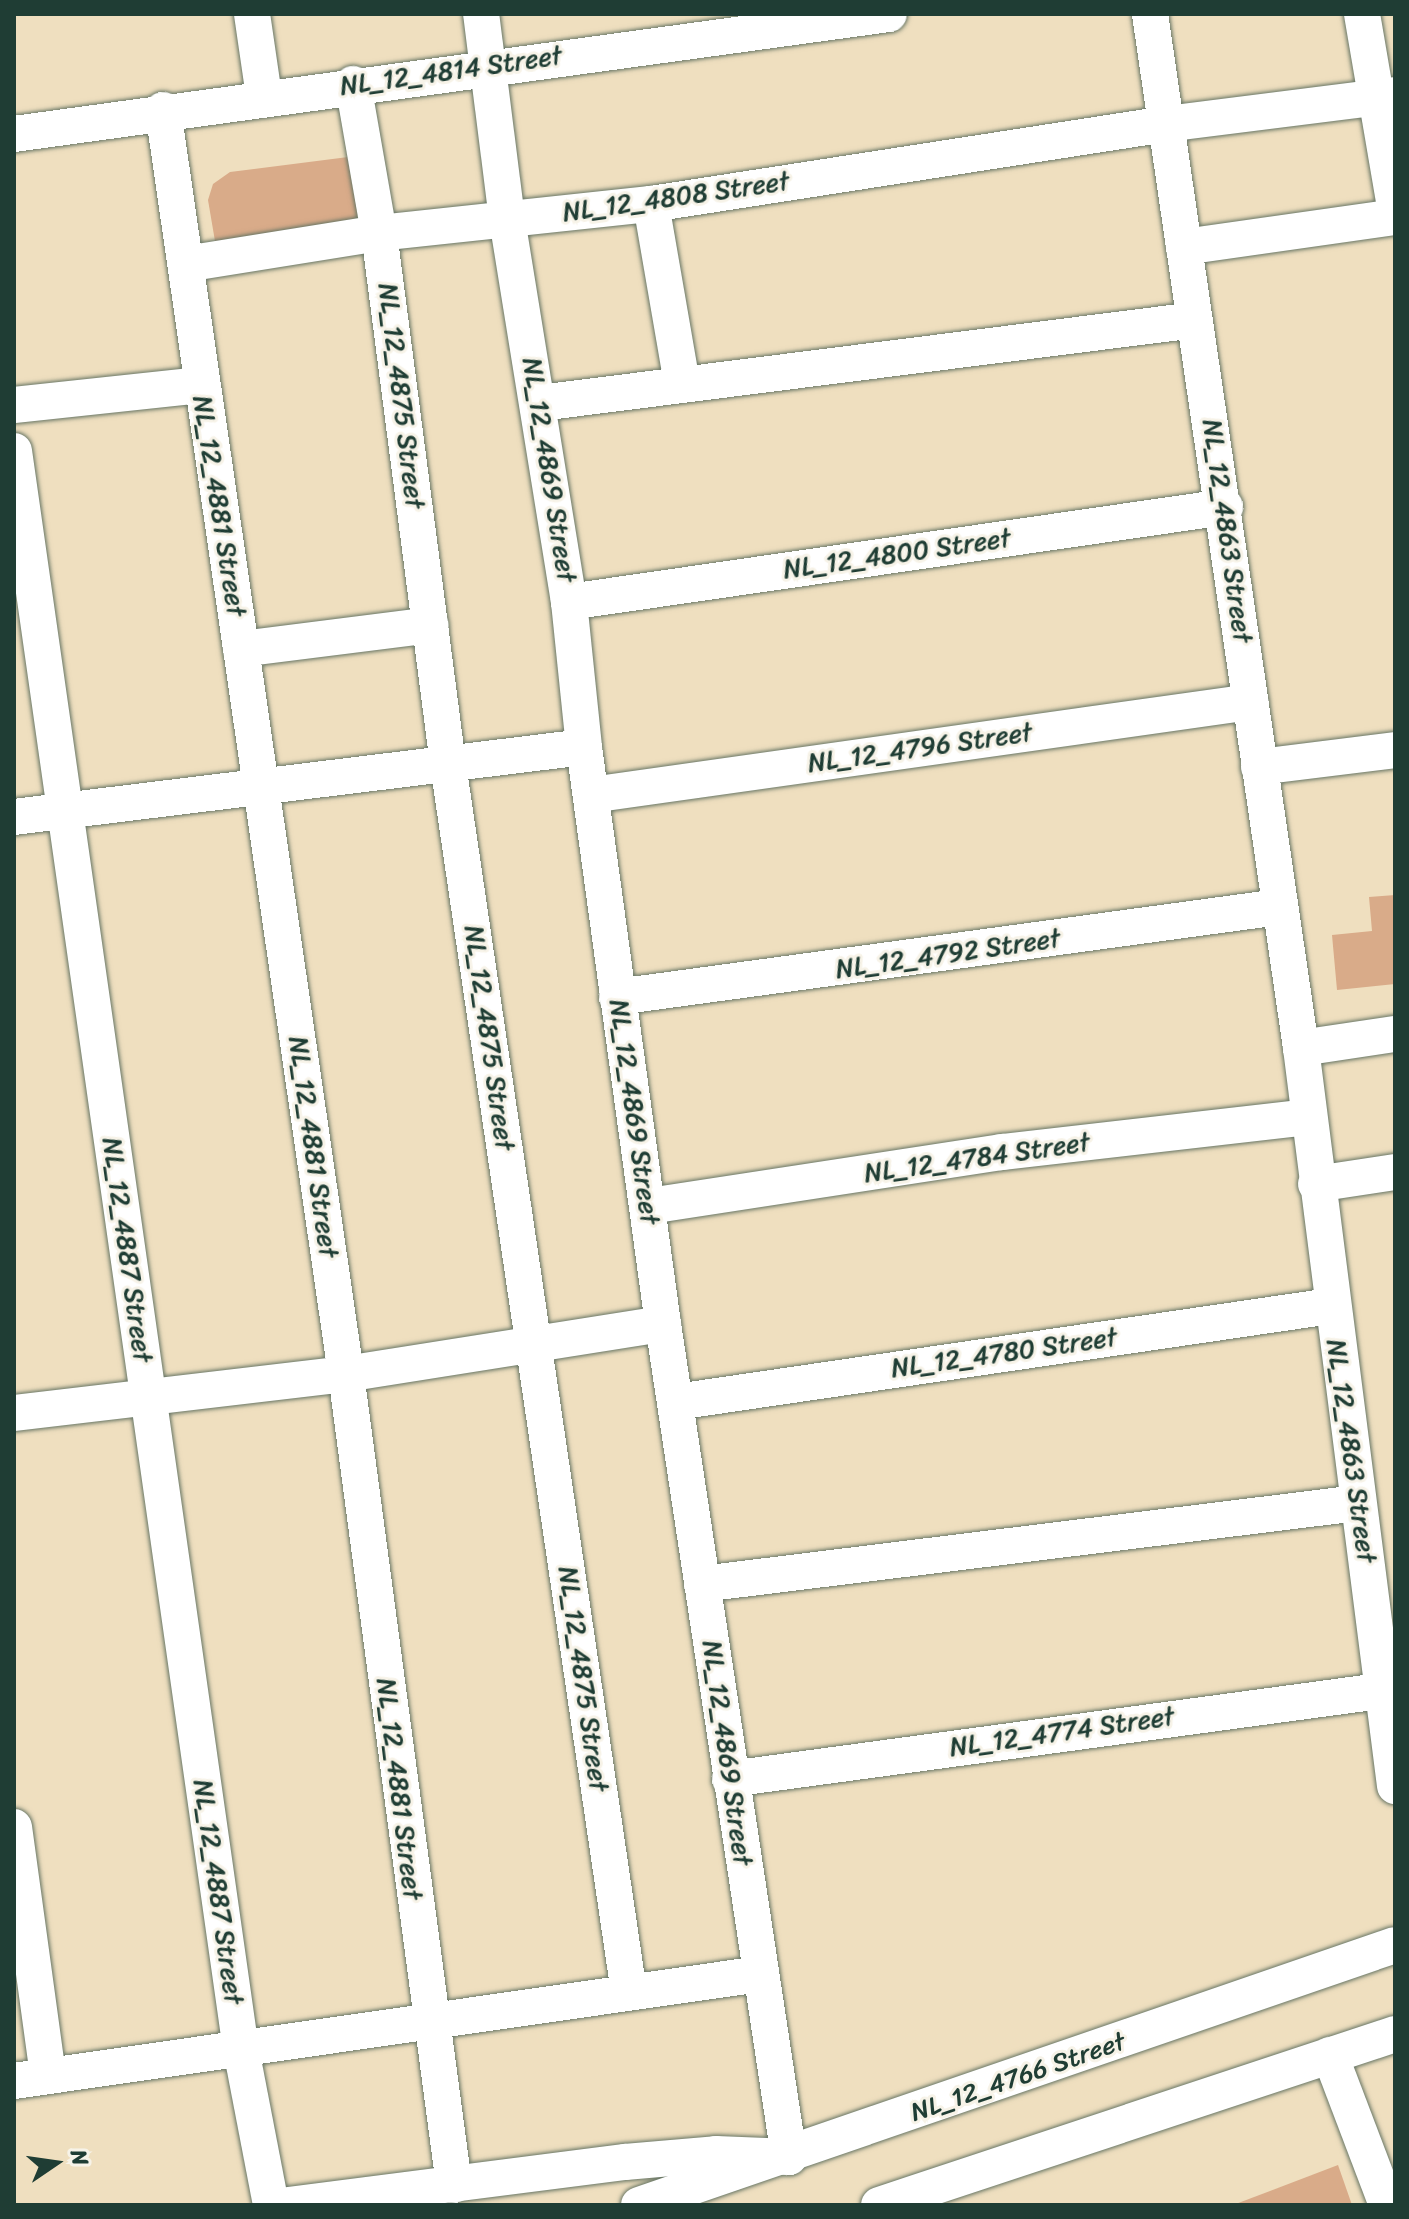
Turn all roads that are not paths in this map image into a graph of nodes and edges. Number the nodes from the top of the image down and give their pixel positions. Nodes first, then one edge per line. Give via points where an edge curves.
1 (252, 14) edge
2 (481, 14) edge
3 (889, 14) edge
4 (1150, 14) edge
5 (1362, 14) edge
6 (485, 66) junction
7 (353, 84) junction
8 (264, 96) junction
9 (1387, 96) edge
10 (163, 110) junction
11 (1166, 124) junction
12 (14, 134) edge
13 (651, 204) junction
14 (1395, 208) edge
15 (1395, 217) edge
16 (507, 219) junction
17 (379, 233) junction
18 (1184, 247) junction
19 (186, 264) junction
20 (1195, 320) junction
21 (682, 384) junction
22 (201, 385) junction
23 (540, 403) junction
24 (14, 405) edge
25 (14, 451) edge
26 (1225, 507) junction
27 (569, 602) junction
28 (430, 625) junction
29 (241, 649) junction
30 (1250, 702) junction
31 (584, 747) junction
32 (1395, 750) edge
33 (448, 764) junction
34 (1259, 767) junction
35 (262, 788) junction
36 (591, 795) junction
37 (65, 810) junction
38 (14, 817) edge
39 (1279, 907) junction
40 (617, 997) junction
41 (1395, 1034) edge
42 (1301, 1048) junction
43 (1307, 1117) junction
44 (1395, 1172) edge
45 (1316, 1184) junction
46 (649, 1206) junction
47 (1331, 1306) junction
48 (663, 1324) junction
49 (534, 1346) junction
50 (346, 1374) junction
51 (147, 1395) junction
52 (676, 1402) junction
53 (14, 1413) edge
54 (1358, 1503) junction
55 (702, 1584) junction
56 (1389, 1690) edge
57 (730, 1779) junction
58 (1395, 1786) edge
59 (14, 1827) edge
60 (1395, 1945) edge
61 (760, 1974) junction
62 (629, 1992) junction
63 (429, 2021) junction
64 (1395, 2034) edge
65 (241, 2049) junction
66 (1330, 2055) junction
67 (31, 2078) edge
68 (789, 2157) junction
69 (454, 2185) junction
70 (271, 2205) edge
71 (288, 2205) edge
72 (639, 2205) edge
73 (879, 2205) edge
74 (1387, 2205) edge

1 - 8 street
2 - 6 street, NL_12_4869 Street
3 - 6 street, NL_12_4814 Street
4 - 11 street, NL_12_4863 Street
5 - 9 street
6 - 7 street, NL_12_4814 Street
6 - 16 street, NL_12_4869 Street
7 - 8 street, NL_12_4814 Street
7 - 17 street, NL_12_4875 Street
8 - 10 street, NL_12_4814 Street
9 - 11 street, NL_12_4808 Street
9 - 14 street
10 - 12 street, NL_12_4814 Street
10 - 19 street, NL_12_4881 Street
11 - 13 street, NL_12_4808 Street
11 - 18 street, NL_12_4863 Street
13 - 16 street, NL_12_4808 Street
13 - 21 street
15 - 18 street
16 - 17 street, NL_12_4808 Street
16 - 23 street, NL_12_4869 Street
17 - 19 street, NL_12_4808 Street
17 - 28 street, NL_12_4875 Street
18 - 20 street, NL_12_4863 Street
19 - 22 street, NL_12_4881 Street
20 - 21 street
20 - 26 street, NL_12_4863 Street
21 - 23 street
22 - 24 street
22 - 29 street, NL_12_4881 Street
23 - 27 street, NL_12_4869 Street
25 - 37 street, NL_12_4887 Street
26 - 27 street, NL_12_4800 Street
26 - 30 street, NL_12_4863 Street
27 - 31 street, NL_12_4869 Street
28 - 29 street
28 - 33 street, NL_12_4875 Street
29 - 35 street, NL_12_4881 Street
30 - 34 street, NL_12_4863 Street
30 - 36 street, NL_12_4796 Street
31 - 33 street
31 - 36 street, NL_12_4869 Street
32 - 34 street
33 - 35 street
33 - 49 street, NL_12_4875 Street
34 - 39 street, NL_12_4863 Street
35 - 37 street
35 - 50 street, NL_12_4881 Street
36 - 40 street, NL_12_4869 Street
37 - 38 street
37 - 51 street, NL_12_4887 Street
39 - 40 street, NL_12_4792 Street
39 - 42 street, NL_12_4863 Street
40 - 46 street, NL_12_4869 Street
41 - 42 street
42 - 43 street, NL_12_4863 Street
43 - 45 street, NL_12_4863 Street
43 - 46 street, NL_12_4784 Street via 1002,1152
44 - 45 street
45 - 47 street, NL_12_4863 Street
46 - 48 street, NL_12_4869 Street
47 - 52 street, NL_12_4780 Street
47 - 54 street, NL_12_4863 Street
48 - 49 street
48 - 52 street, NL_12_4869 Street
49 - 50 street
49 - 62 street, NL_12_4875 Street
50 - 51 street
50 - 63 street, NL_12_4881 Street
51 - 53 street
51 - 65 street, NL_12_4887 Street
52 - 55 street, NL_12_4869 Street
54 - 55 street
54 - 56 street, NL_12_4863 Street
55 - 57 street, NL_12_4869 Street
56 - 57 street, NL_12_4774 Street
56 - 58 street, NL_12_4863 Street
57 - 61 street, NL_12_4869 Street
59 - 67 street
60 - 68 street, NL_12_4766 Street
61 - 62 street
61 - 68 street, NL_12_4869 Street
62 - 63 street
63 - 65 street
63 - 69 street, NL_12_4881 Street
64 - 66 street
65 - 67 street
65 - 70 street, NL_12_4887 Street
66 - 73 street
66 - 74 street
68 - 69 street via 716,2154
68 - 72 street, NL_12_4766 Street
69 - 71 street

